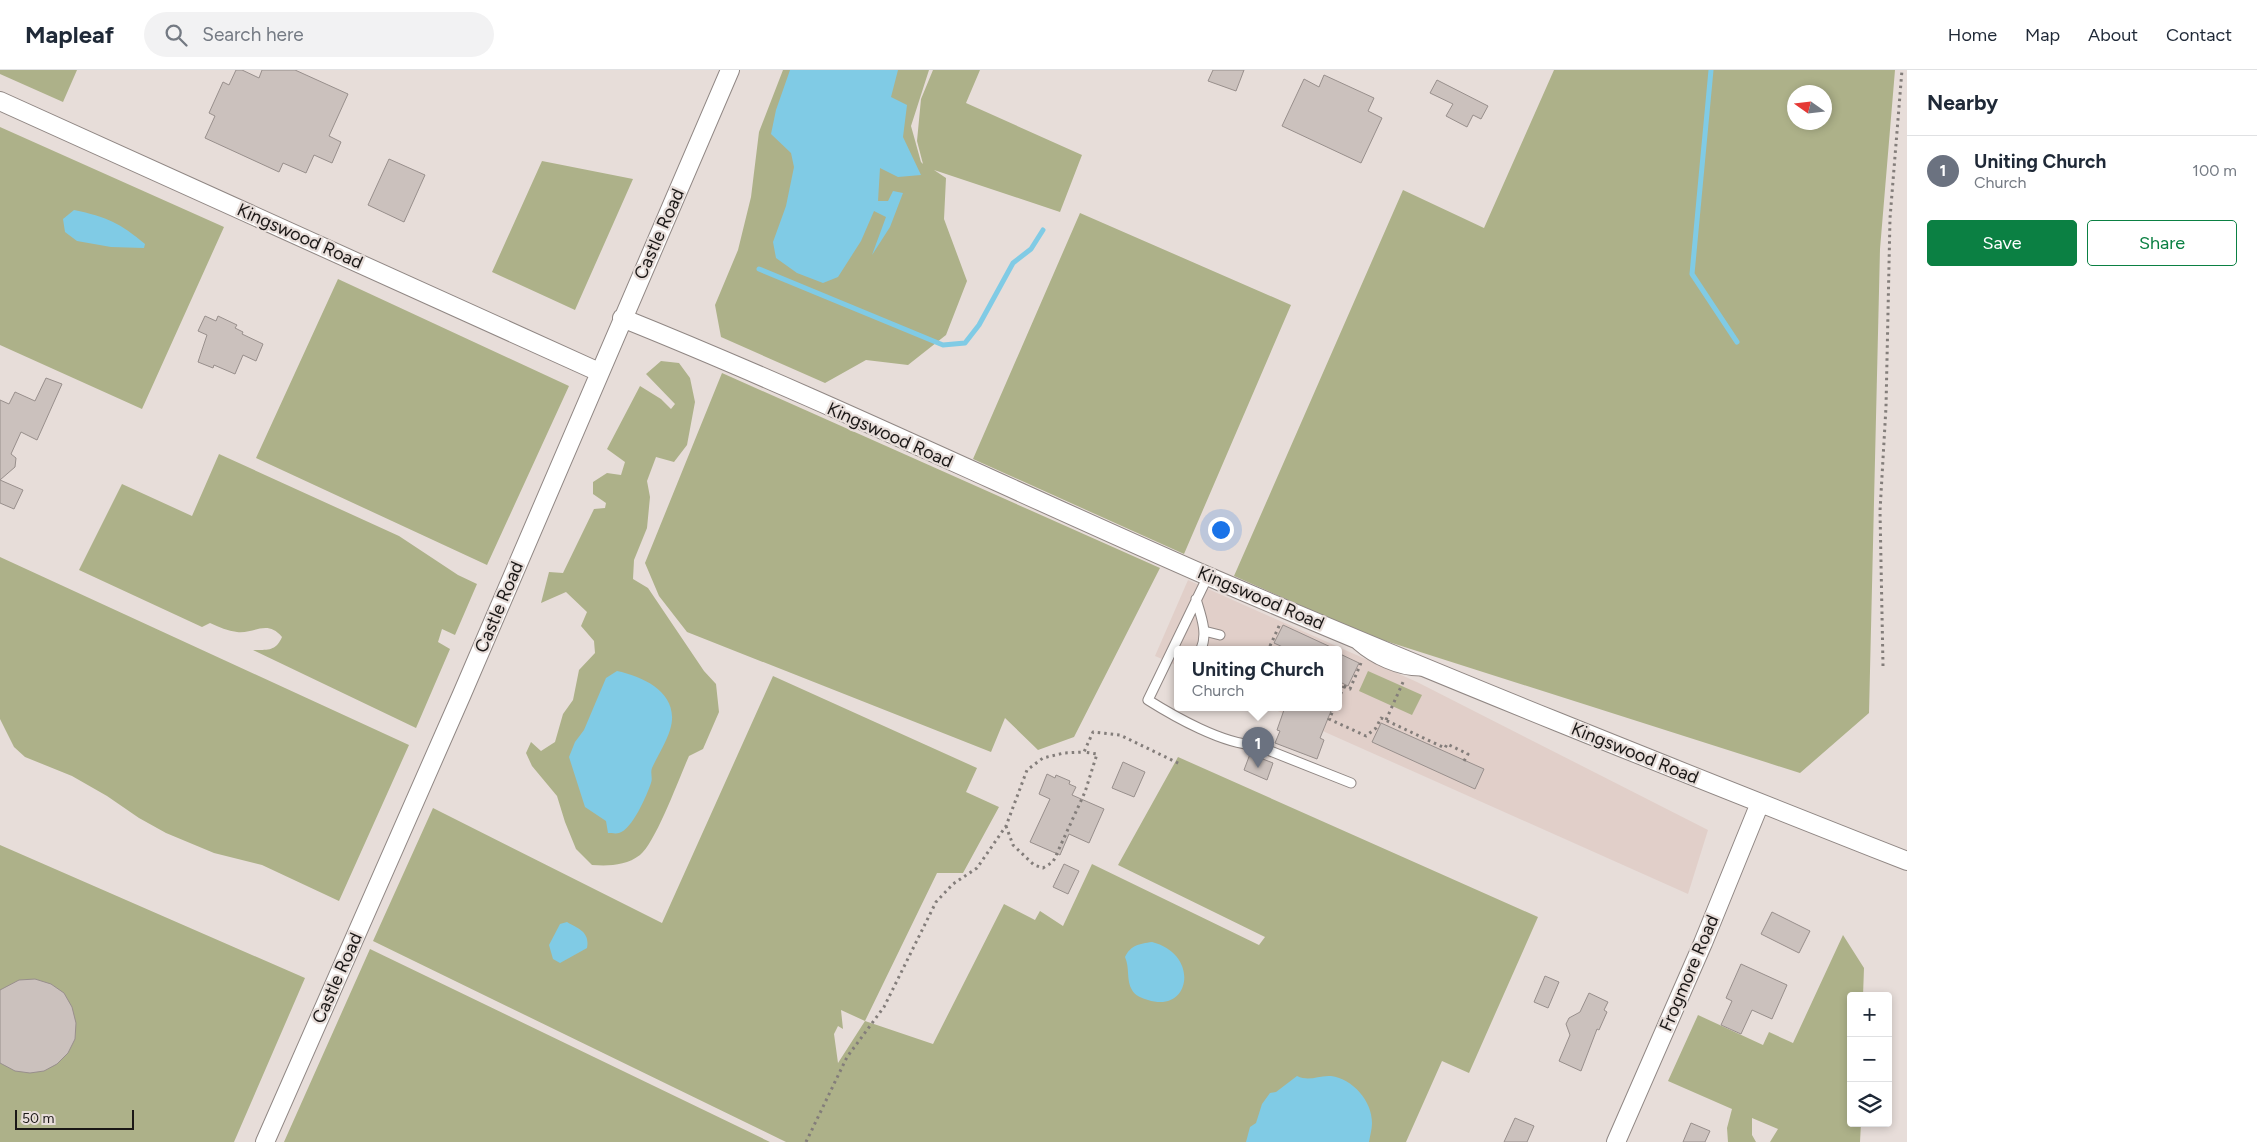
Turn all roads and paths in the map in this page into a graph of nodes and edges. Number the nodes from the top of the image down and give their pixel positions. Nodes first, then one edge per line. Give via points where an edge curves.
1 (730, 70) edge
2 (1902, 70) edge
3 (0, 101) edge
4 (622, 318) junction
5 (599, 372) junction
6 (1208, 576) junction
7 (1196, 600) junction
8 (1281, 622) dead end
9 (1184, 626) junction
10 (1204, 631) junction
11 (1220, 635) dead end
12 (1174, 646) edge
13 (1181, 646) edge
14 (1202, 646) edge
15 (1271, 646) edge
16 (1174, 647) edge
17 (1362, 662) dead end
18 (1883, 666) dead end
19 (1406, 677) dead end
20 (1344, 686) joint
21 (1342, 691) edge
22 (1333, 711) edge
23 (1386, 720) junction
24 (1084, 752) junction
25 (1464, 761) dead end
26 (1180, 764) dead end
27 (1351, 783) dead end
28 (1760, 803) junction
29 (1006, 826) junction
30 (1907, 861) edge
31 (265, 1142) edge
32 (806, 1142) edge
33 (1616, 1142) edge

1 - 4 street, Castle Road
2 - 18 path via 1890,218 1880,511
3 - 5 street, Kingswood Road
4 - 5 street, Castle Road
4 - 6 street, Kingswood Road
5 - 31 street, Castle Road
6 - 7 lane
6 - 28 street, Kingswood Road via 1430,671
7 - 9 lane
7 - 10 lane
8 - 15 path
9 - 12 lane
9 - 13 lane via 1179,641
10 - 11 lane
10 - 14 lane
16 - 27 lane via 1148,700 1180,721 1244,744 1256,745
17 - 20 path via 1350,689
19 - 23 path
20 - 21 path
22 - 23 path via 1329,719 1366,736 1376,728 1381,718
23 - 25 path via 1445,748 1447,744 1468,754
24 - 26 path via 1093,732 1120,735
24 - 29 path via 1042,758 1027,770
24 - 29 path via 1097,754 1085,792 1053,862 1043,868 1034,865 1013,845
28 - 30 street, Kingswood Road
28 - 33 street, Frogmore Road
29 - 32 path via 977,868 953,884 936,902 884,1007 847,1057

